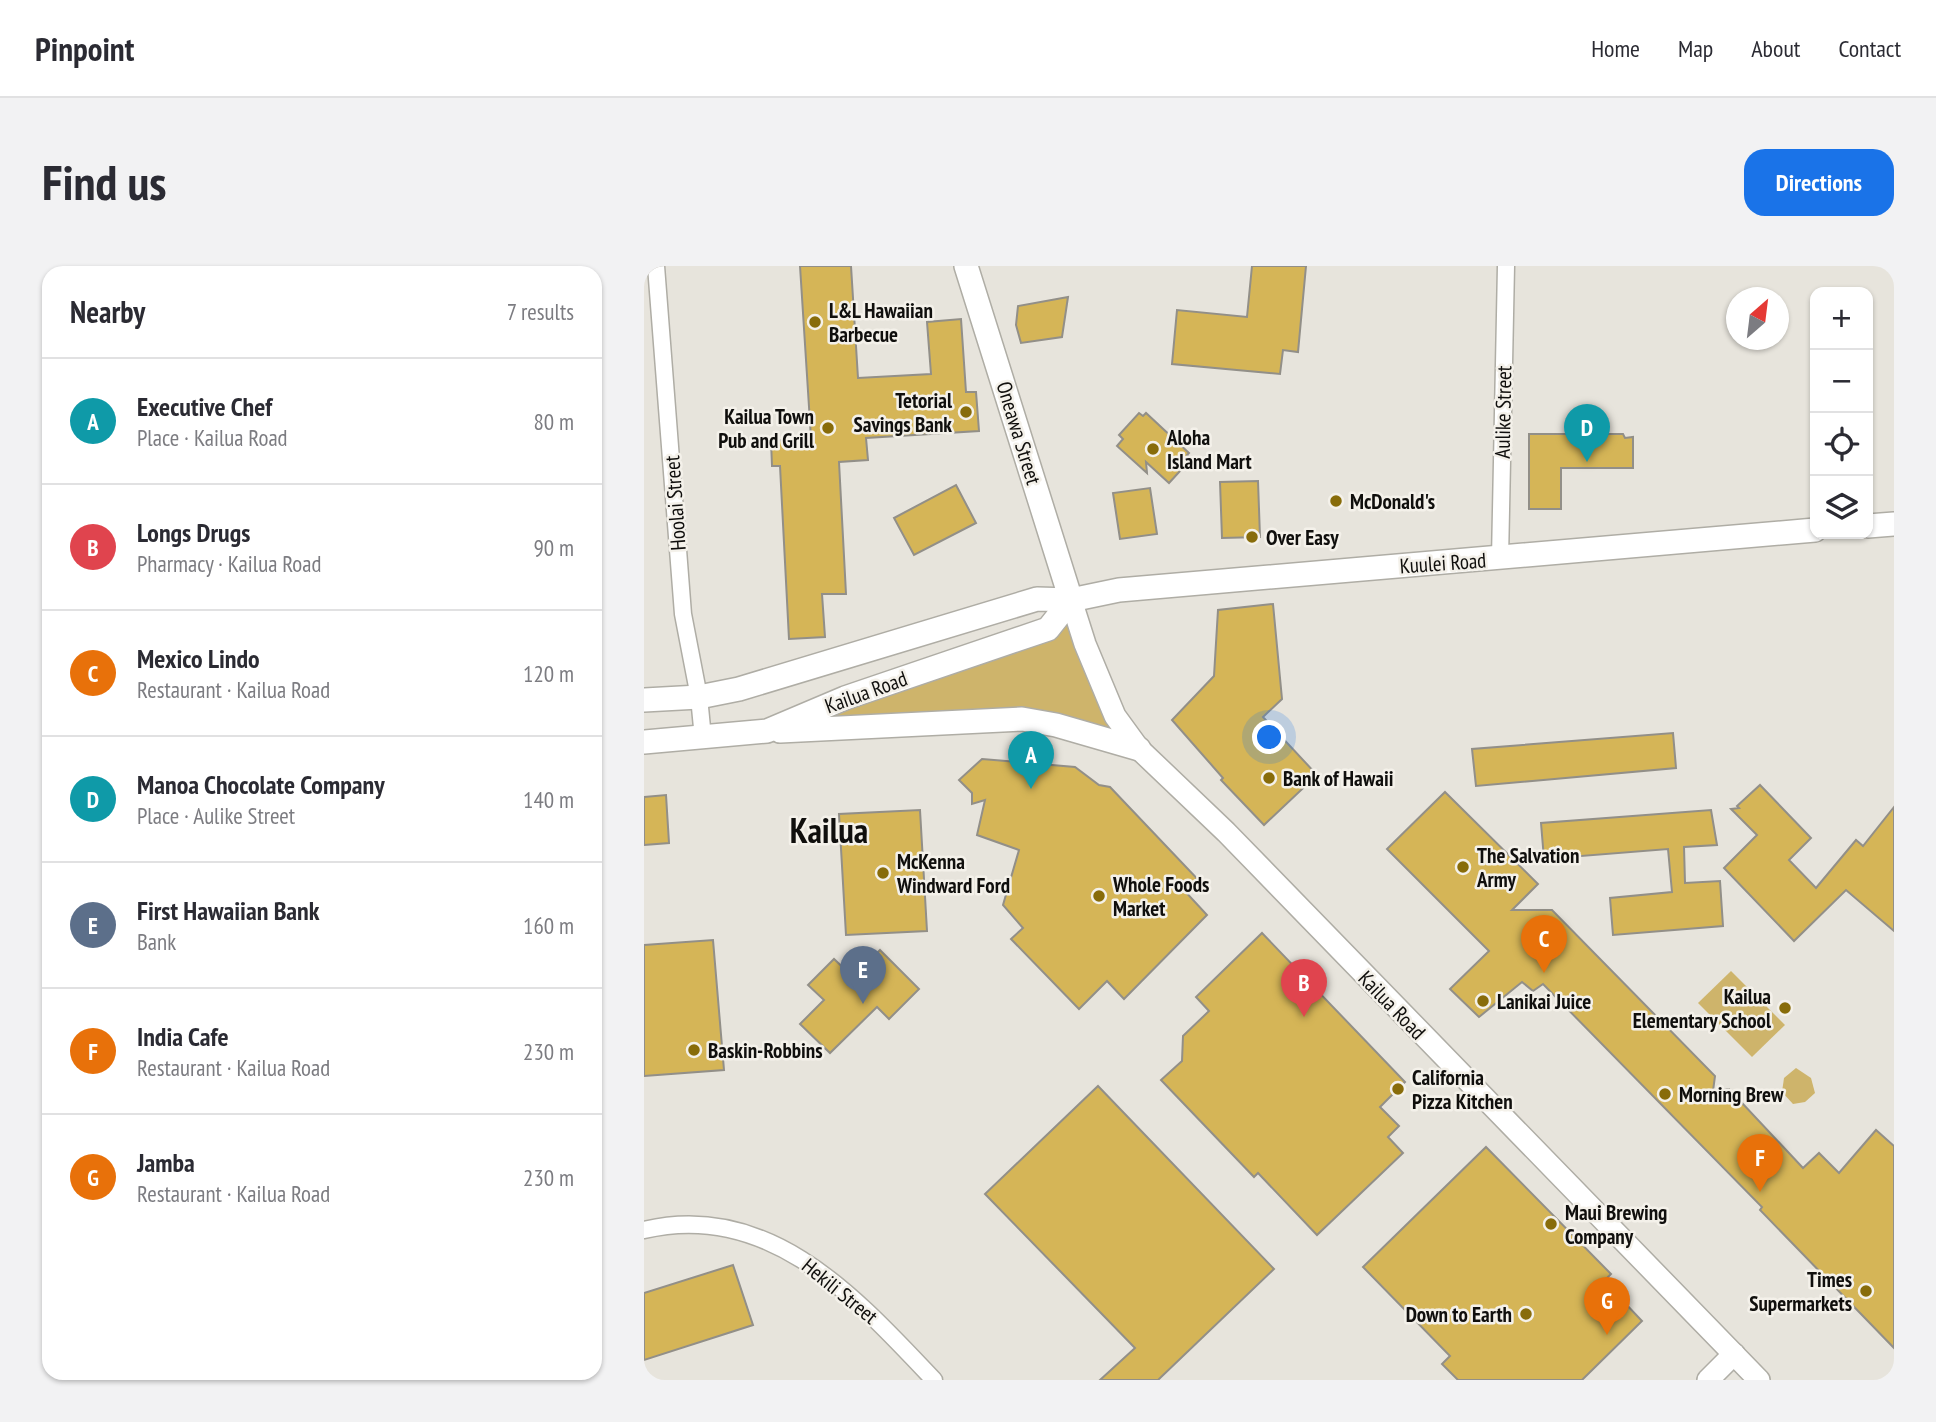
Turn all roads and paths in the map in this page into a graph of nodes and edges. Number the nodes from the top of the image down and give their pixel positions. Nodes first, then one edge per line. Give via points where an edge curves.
1 (656, 266) edge
2 (966, 266) edge
3 (1506, 266) edge
4 (1894, 524) edge
5 (1873, 526) edge
6 (1810, 530) edge
7 (1500, 559) junction
8 (1071, 600) junction
9 (699, 696) junction
10 (644, 700) edge
11 (766, 731) junction
12 (703, 738) junction
13 (644, 742) edge
14 (1139, 750) junction
15 (644, 1230) edge
16 (1734, 1354) junction
17 (934, 1380) edge
18 (1708, 1380) edge
19 (1759, 1380) edge

1 - 9 street, Hoolai Street via 683,614
2 - 8 main road, Oneawa Street
3 - 7 street, Aulike Street
4 - 5 main road
6 - 7 main road, Kuulei Road
7 - 8 main road, Kuulei Road via 1119,590
8 - 9 main road, Kailua Road via 1037,599 738,689
8 - 11 main road, Kailua Road via 1045,630 845,698
8 - 14 street, Kailua Road via 1105,695
9 - 10 main road, Kailua Road
9 - 12 street, Hoolai Street
11 - 12 main road, Kailua Road
11 - 14 main road via 1022,719
12 - 13 main road, Kailua Road
14 - 16 street, Kailua Road via 1226,832
15 - 17 street, Hekili Street via 703,1227 735,1232 799,1256 849,1293
16 - 18 street
16 - 19 street, Kailua Road

